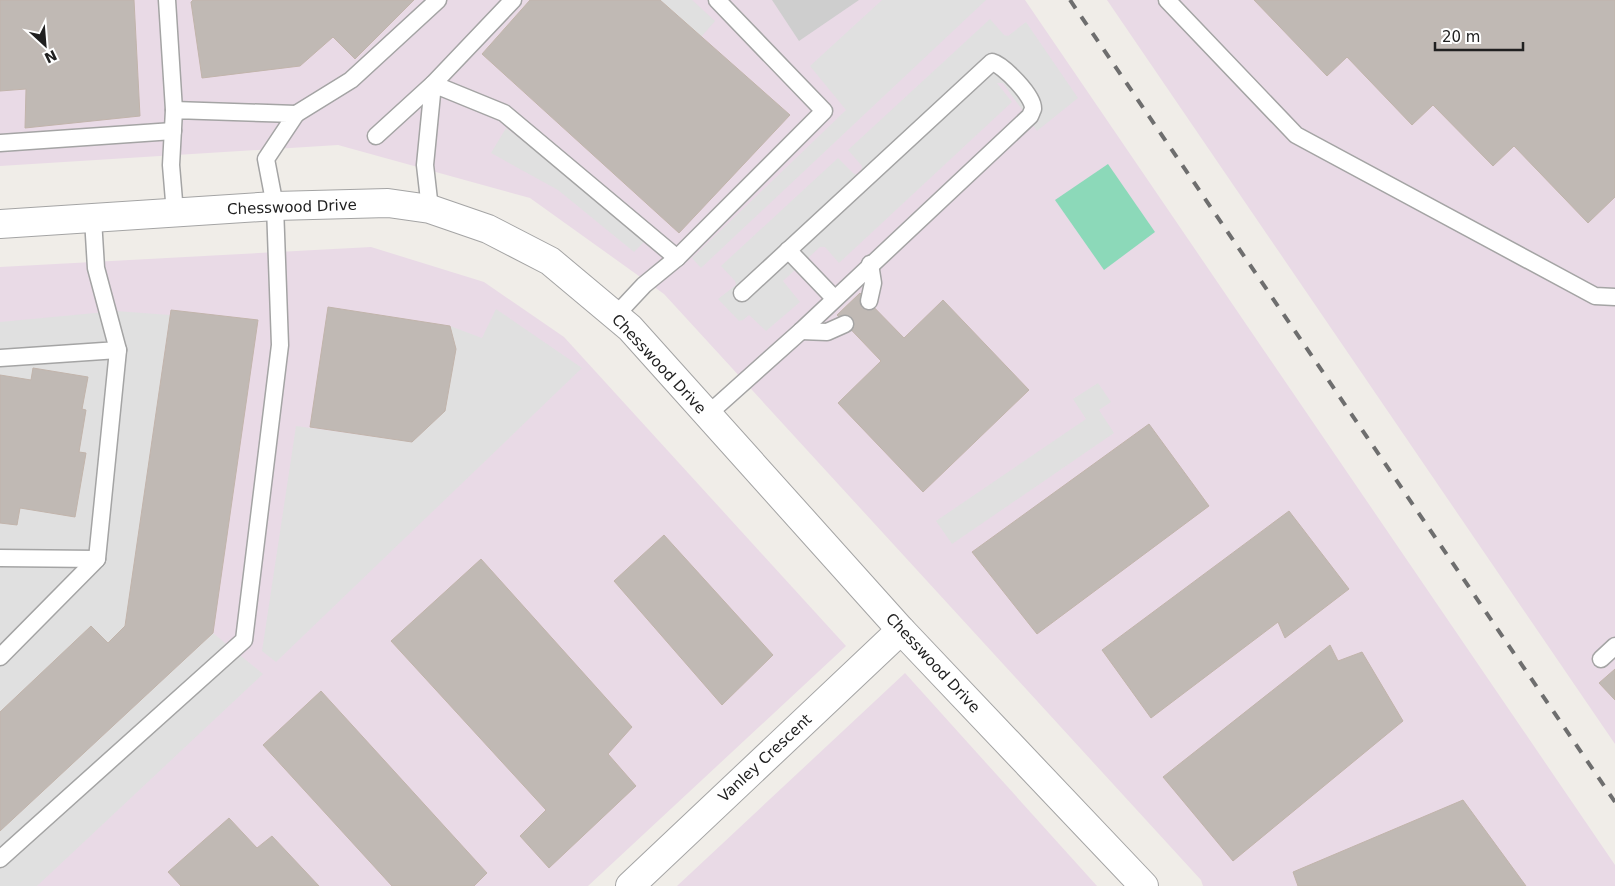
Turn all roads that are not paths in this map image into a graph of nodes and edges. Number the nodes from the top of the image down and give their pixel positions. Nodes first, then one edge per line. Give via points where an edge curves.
1 (167, 0) edge
2 (438, 0) edge
3 (512, 0) edge
4 (717, 0) edge
5 (1167, 0) edge
6 (433, 84) junction
7 (174, 110) junction
8 (296, 114) junction
9 (173, 131) junction
10 (376, 136) dead end
11 (0, 143) edge
12 (275, 206) junction
13 (430, 209) junction
14 (175, 213) junction
15 (93, 219) junction
16 (0, 224) edge
17 (788, 250) junction
18 (677, 258) junction
19 (870, 264) junction
20 (742, 293) dead end
21 (1615, 297) edge
22 (834, 298) junction
23 (869, 301) dead end
24 (615, 316) junction
25 (845, 324) dead end
26 (801, 331) junction
27 (118, 350) junction
28 (0, 358) edge
29 (707, 415) junction
30 (0, 558) edge
31 (96, 559) junction
32 (901, 630) junction
33 (1615, 646) edge
34 (0, 657) edge
35 (1601, 659) dead end
36 (0, 859) edge
37 (630, 886) edge
38 (1144, 886) edge

1 - 7 lane
2 - 8 lane via 351,80
3 - 6 lane
4 - 18 lane via 824,111
5 - 21 lane via 1296,135 1595,296
6 - 10 lane
6 - 13 lane via 425,165
6 - 18 lane via 504,113
7 - 8 lane
7 - 9 lane
8 - 12 lane via 266,159
9 - 11 lane
9 - 14 lane via 171,165
12 - 13 street, Chesswood Drive via 388,203
12 - 14 street, Chesswood Drive
12 - 36 lane via 280,345 244,640
13 - 24 street, Chesswood Drive via 488,229 550,261
14 - 15 street, Chesswood Drive
15 - 16 street, Chesswood Drive
15 - 27 lane via 96,268
17 - 19 lane via 984,68 992,62 1001,65 1030,98 1033,108 1030,116
17 - 20 lane
17 - 22 lane
18 - 24 lane via 644,285
19 - 22 lane
19 - 23 lane via 873,284
22 - 26 lane
24 - 29 street, Chesswood Drive via 630,328
25 - 26 lane via 827,332
26 - 29 lane
27 - 28 lane
27 - 31 lane
29 - 32 street, Chesswood Drive
30 - 31 lane
31 - 34 lane
32 - 37 street, Vanley Crescent
32 - 38 street, Chesswood Drive
33 - 35 lane

